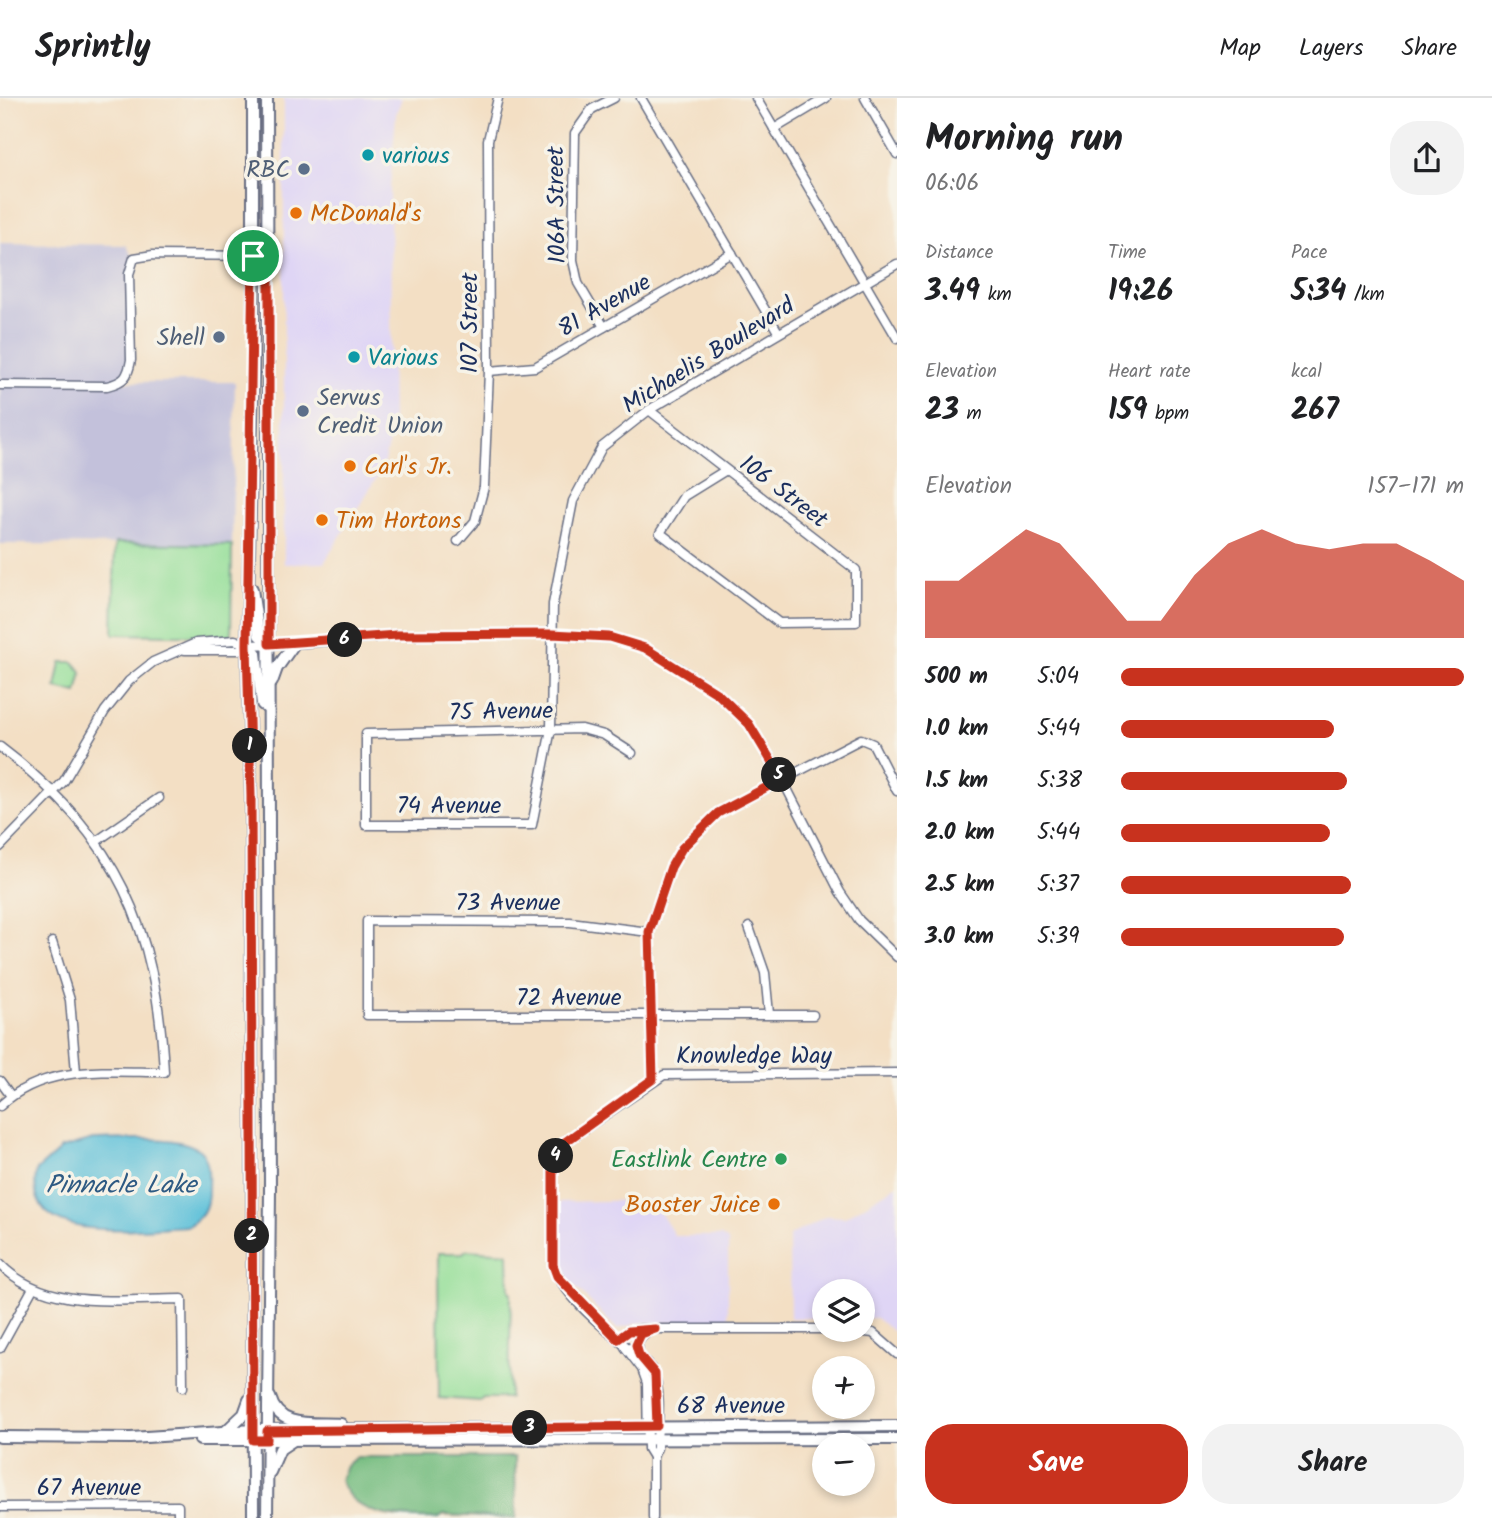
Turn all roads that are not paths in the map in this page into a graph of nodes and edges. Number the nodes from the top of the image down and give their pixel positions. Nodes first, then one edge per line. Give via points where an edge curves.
1 (253, 98) edge
2 (267, 98) edge
3 (498, 98) edge
4 (614, 98) edge
5 (642, 98) edge
6 (756, 98) edge
7 (826, 98) edge
8 (864, 98) edge
9 (774, 129) junction
10 (897, 154) edge
11 (732, 253) junction
12 (253, 256) junction
13 (269, 256) junction
14 (897, 264) edge
15 (863, 282) junction
16 (604, 327) junction
17 (778, 332) junction
18 (897, 338) edge
19 (489, 371) junction
20 (0, 385) edge
21 (649, 410) junction
22 (726, 470) junction
23 (458, 541) dead end
24 (247, 542) junction
25 (552, 634) junction
26 (269, 644) junction
27 (294, 644) junction
28 (247, 645) junction
29 (269, 709) junction
30 (551, 729) junction
31 (0, 747) edge
32 (632, 753) dead end
33 (782, 779) junction
34 (897, 791) edge
35 (55, 792) junction
36 (159, 798) dead end
37 (366, 825) joint
38 (97, 841) junction
39 (0, 847) edge
40 (749, 927) dead end
41 (649, 932) junction
42 (52, 942) dead end
43 (897, 957) edge
44 (769, 1014) junction
45 (367, 1015) joint
46 (813, 1015) dead end
47 (652, 1016) junction
48 (76, 1072) junction
49 (897, 1073) edge
50 (653, 1079) junction
51 (0, 1082) edge
52 (11, 1096) junction
53 (0, 1106) edge
54 (0, 1264) edge
55 (33, 1288) junction
56 (655, 1329) junction
57 (812, 1329) edge
58 (875, 1335) edge
59 (621, 1342) junction
60 (0, 1348) edge
61 (897, 1354) edge
62 (639, 1355) junction
63 (183, 1387) dead end
64 (252, 1387) junction
65 (267, 1388) junction
66 (652, 1426) junction
67 (897, 1426) edge
68 (403, 1429) junction
69 (224, 1435) junction
70 (253, 1435) junction
71 (267, 1435) junction
72 (0, 1437) edge
73 (897, 1438) edge
74 (652, 1439) junction
75 (295, 1440) junction
76 (253, 1469) junction
77 (267, 1481) junction
78 (0, 1507) edge
79 (178, 1518) edge
80 (253, 1518) edge
81 (267, 1518) edge
82 (653, 1518) edge

1 - 12 main road
2 - 13 main road
3 - 19 street, 107 Street via 488,140
4 - 16 street, 106A Street via 592,110 575,133 573,260 578,283
5 - 11 street
6 - 9 street
7 - 9 street
8 - 10 street
9 - 15 street
11 - 16 street, 81 Avenue
11 - 17 street
12 - 13 street
12 - 20 street via 134,258 129,274 131,360 125,378 107,386
12 - 24 main road
13 - 26 main road
14 - 15 street, Michaelis Boulevard
15 - 17 street, Michaelis Boulevard
15 - 18 street
16 - 19 street, 81 Avenue via 535,367
17 - 21 street, Michaelis Boulevard
19 - 23 street, 107 Street via 484,488 475,521
21 - 22 street, 106 Street
21 - 25 street, Michaelis Boulevard via 602,447 573,501 552,604
22 - 22 street, 106 Street via 684,496 660,533 779,623 856,622 856,570
24 - 26 main road via 259,635
24 - 28 main road
25 - 27 street via 397,635
25 - 30 street
25 - 33 street via 609,637 645,648 677,667 718,694 749,724
26 - 27 street
26 - 28 street
26 - 29 main road
27 - 29 main road via 273,678
28 - 29 main road via 256,653 262,704
28 - 35 street via 239,650 179,650 153,662 121,689
28 - 64 main road
29 - 65 main road
30 - 32 street, 75 Avenue via 593,732
30 - 37 street, 74 Avenue via 533,825
30 - 37 street, 75 Avenue via 366,734
31 - 35 street
33 - 34 street via 865,739 873,744
33 - 41 street via 718,813 682,848
33 - 43 street via 840,892 859,920
35 - 38 street
35 - 39 street
36 - 38 street
38 - 48 street via 139,920 161,1013 164,1072
40 - 44 street via 765,973
41 - 45 street, 73 Avenue via 570,922 367,921
41 - 47 street
42 - 48 street via 70,1000
44 - 46 street, 72 Avenue
44 - 47 street, 72 Avenue
45 - 47 street, 72 Avenue
47 - 50 street
48 - 52 street via 46,1077
49 - 50 street, Knowledge Way via 679,1073
50 - 59 street, Knowledge Way via 565,1142 553,1165 553,1265 557,1276
51 - 52 street
52 - 53 street
54 - 55 street
55 - 60 street
55 - 63 street via 66,1298 183,1299
56 - 57 street
56 - 59 street via 629,1331
56 - 62 street via 639,1337
58 - 61 street
59 - 62 street, Knowledge Way
59 - 66 street, Knowledge Way via 645,1375
62 - 66 street, Knowledge Way via 655,1374
64 - 69 main road via 244,1414
64 - 70 main road
65 - 68 main road via 277,1414 289,1421
65 - 71 main road
66 - 67 main road, 68 Avenue
66 - 68 main road, 68 Avenue
66 - 74 street, Knowledge Way
68 - 71 main road, 68 Avenue
69 - 70 main road, 68 Avenue
69 - 72 main road, 68 Avenue via 168,1440
69 - 76 main road via 245,1451
70 - 71 main road, 68 Avenue
70 - 76 main road
71 - 75 main road, 68 Avenue
71 - 77 main road
73 - 74 main road, 68 Avenue
74 - 75 main road, 68 Avenue
74 - 82 street via 648,1449 653,1457
75 - 77 main road via 277,1452
76 - 80 main road
77 - 81 main road
78 - 79 street, 67 Avenue via 178,1506

